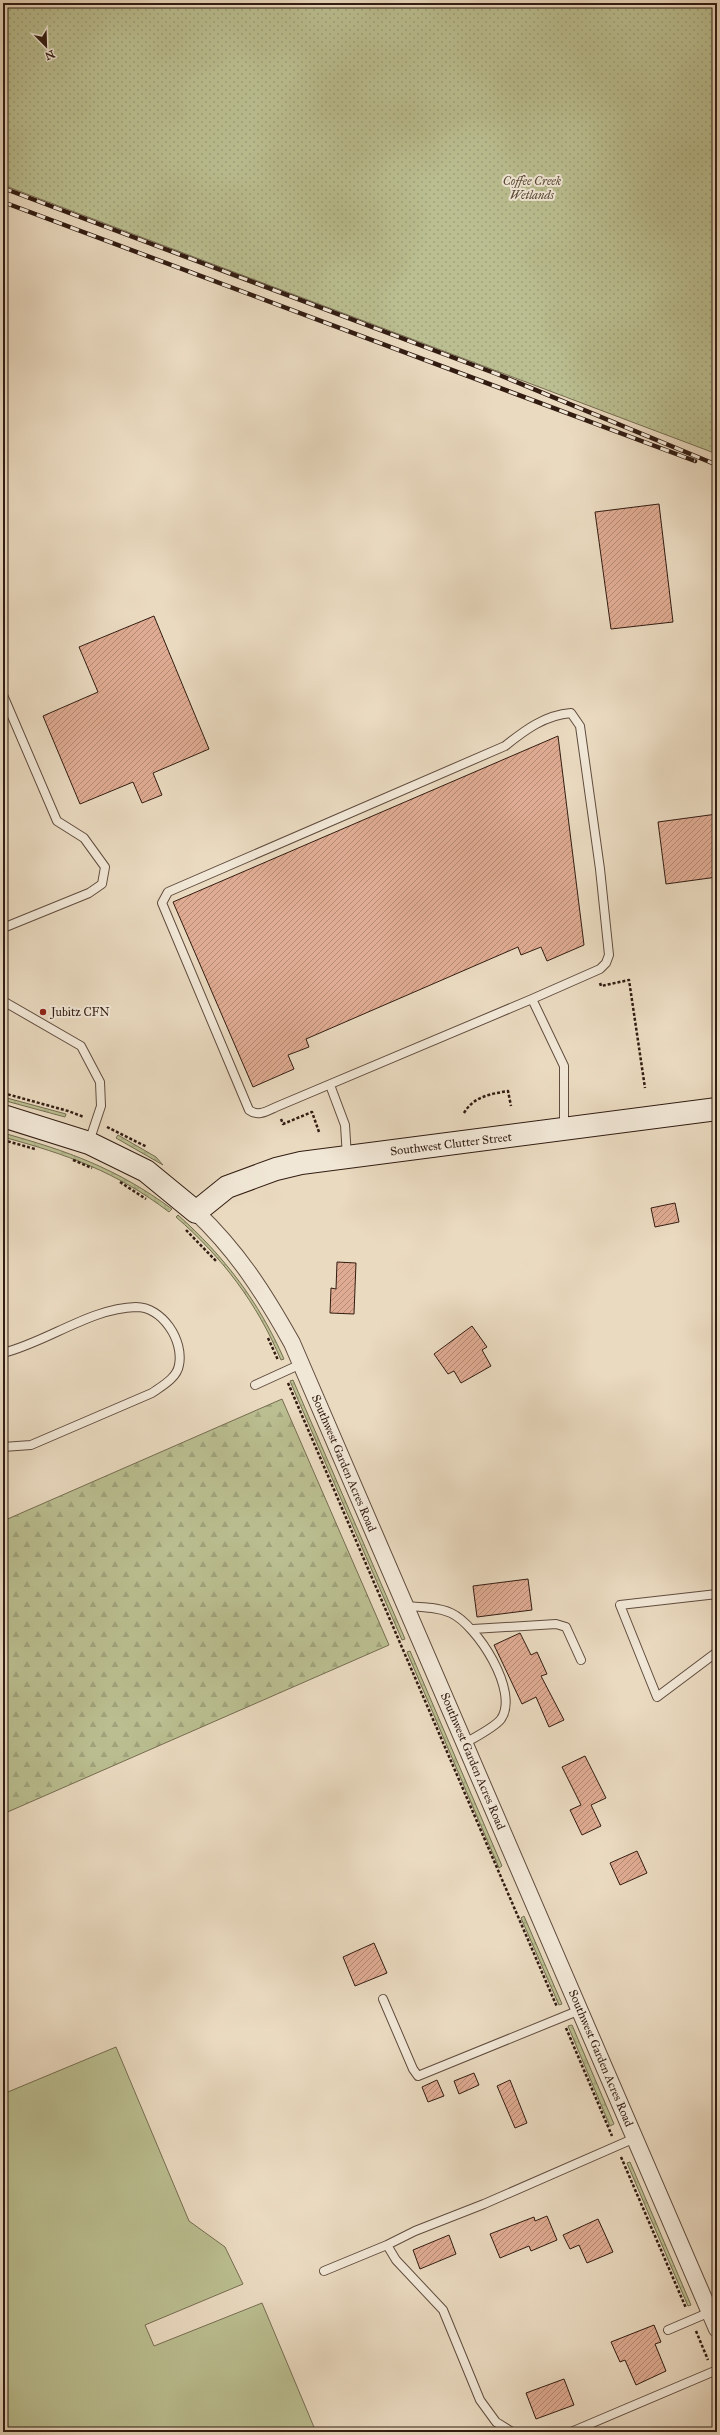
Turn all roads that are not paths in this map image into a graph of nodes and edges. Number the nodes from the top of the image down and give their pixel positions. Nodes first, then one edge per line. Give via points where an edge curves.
1 (3, 695) edge
2 (3, 928) edge
3 (532, 999) junction
4 (3, 1001) edge
5 (330, 1085) junction
6 (717, 1109) edge
7 (3, 1116) edge
8 (564, 1129) junction
9 (89, 1143) junction
10 (347, 1157) junction
11 (190, 1220) junction
12 (3, 1352) edge
13 (301, 1364) junction
14 (255, 1385) dead end
15 (3, 1448) edge
16 (717, 1594) edge
17 (406, 1606) junction
18 (473, 1629) junction
19 (717, 1652) edge
20 (581, 1660) dead end
21 (465, 1744) junction
22 (383, 1999) dead end
23 (580, 2010) junction
24 (635, 2138) junction
25 (388, 2245) junction
26 (324, 2271) dead end
27 (714, 2321) edge
28 (668, 2330) dead end
29 (715, 2371) edge
30 (512, 2432) edge
31 (571, 2432) edge

1 - 2 lane via 57,821 84,838 105,867 102,884 89,893
3 - 5 lane
3 - 5 lane via 595,972 606,964 609,955 600,868 580,726 571,712 534,724 505,746 168,892 163,898 162,903 249,1110 254,1114 261,1114
3 - 8 lane via 564,1066
4 - 9 lane via 81,1046 100,1082 101,1106
5 - 10 lane via 345,1125
6 - 8 street, Southwest Clutter Street
7 - 9 street
8 - 10 street, Southwest Clutter Street
9 - 11 street via 146,1171
10 - 11 street, Southwest Clutter Street via 295,1165 227,1187
11 - 13 street, Southwest Garden Acres Road via 237,1254 265,1294
12 - 15 lane via 112,1310 138,1307 156,1312 169,1326 178,1346 179,1365 170,1381 152,1393 31,1445
13 - 14 lane
13 - 17 street, Southwest Garden Acres Road
16 - 19 lane via 620,1605 657,1697
17 - 18 lane via 438,1609 452,1614
17 - 21 street, Southwest Garden Acres Road
18 - 20 lane via 556,1624 566,1627
18 - 21 lane via 496,1668 507,1699 501,1719
21 - 23 street, Southwest Garden Acres Road
22 - 23 lane via 418,2076
23 - 24 street, Southwest Garden Acres Road
24 - 25 lane via 415,2231
24 - 27 street, Southwest Garden Acres Road
25 - 26 lane
25 - 30 lane via 396,2260 443,2310 480,2400 496,2422
27 - 28 lane via 691,2320
29 - 31 lane

